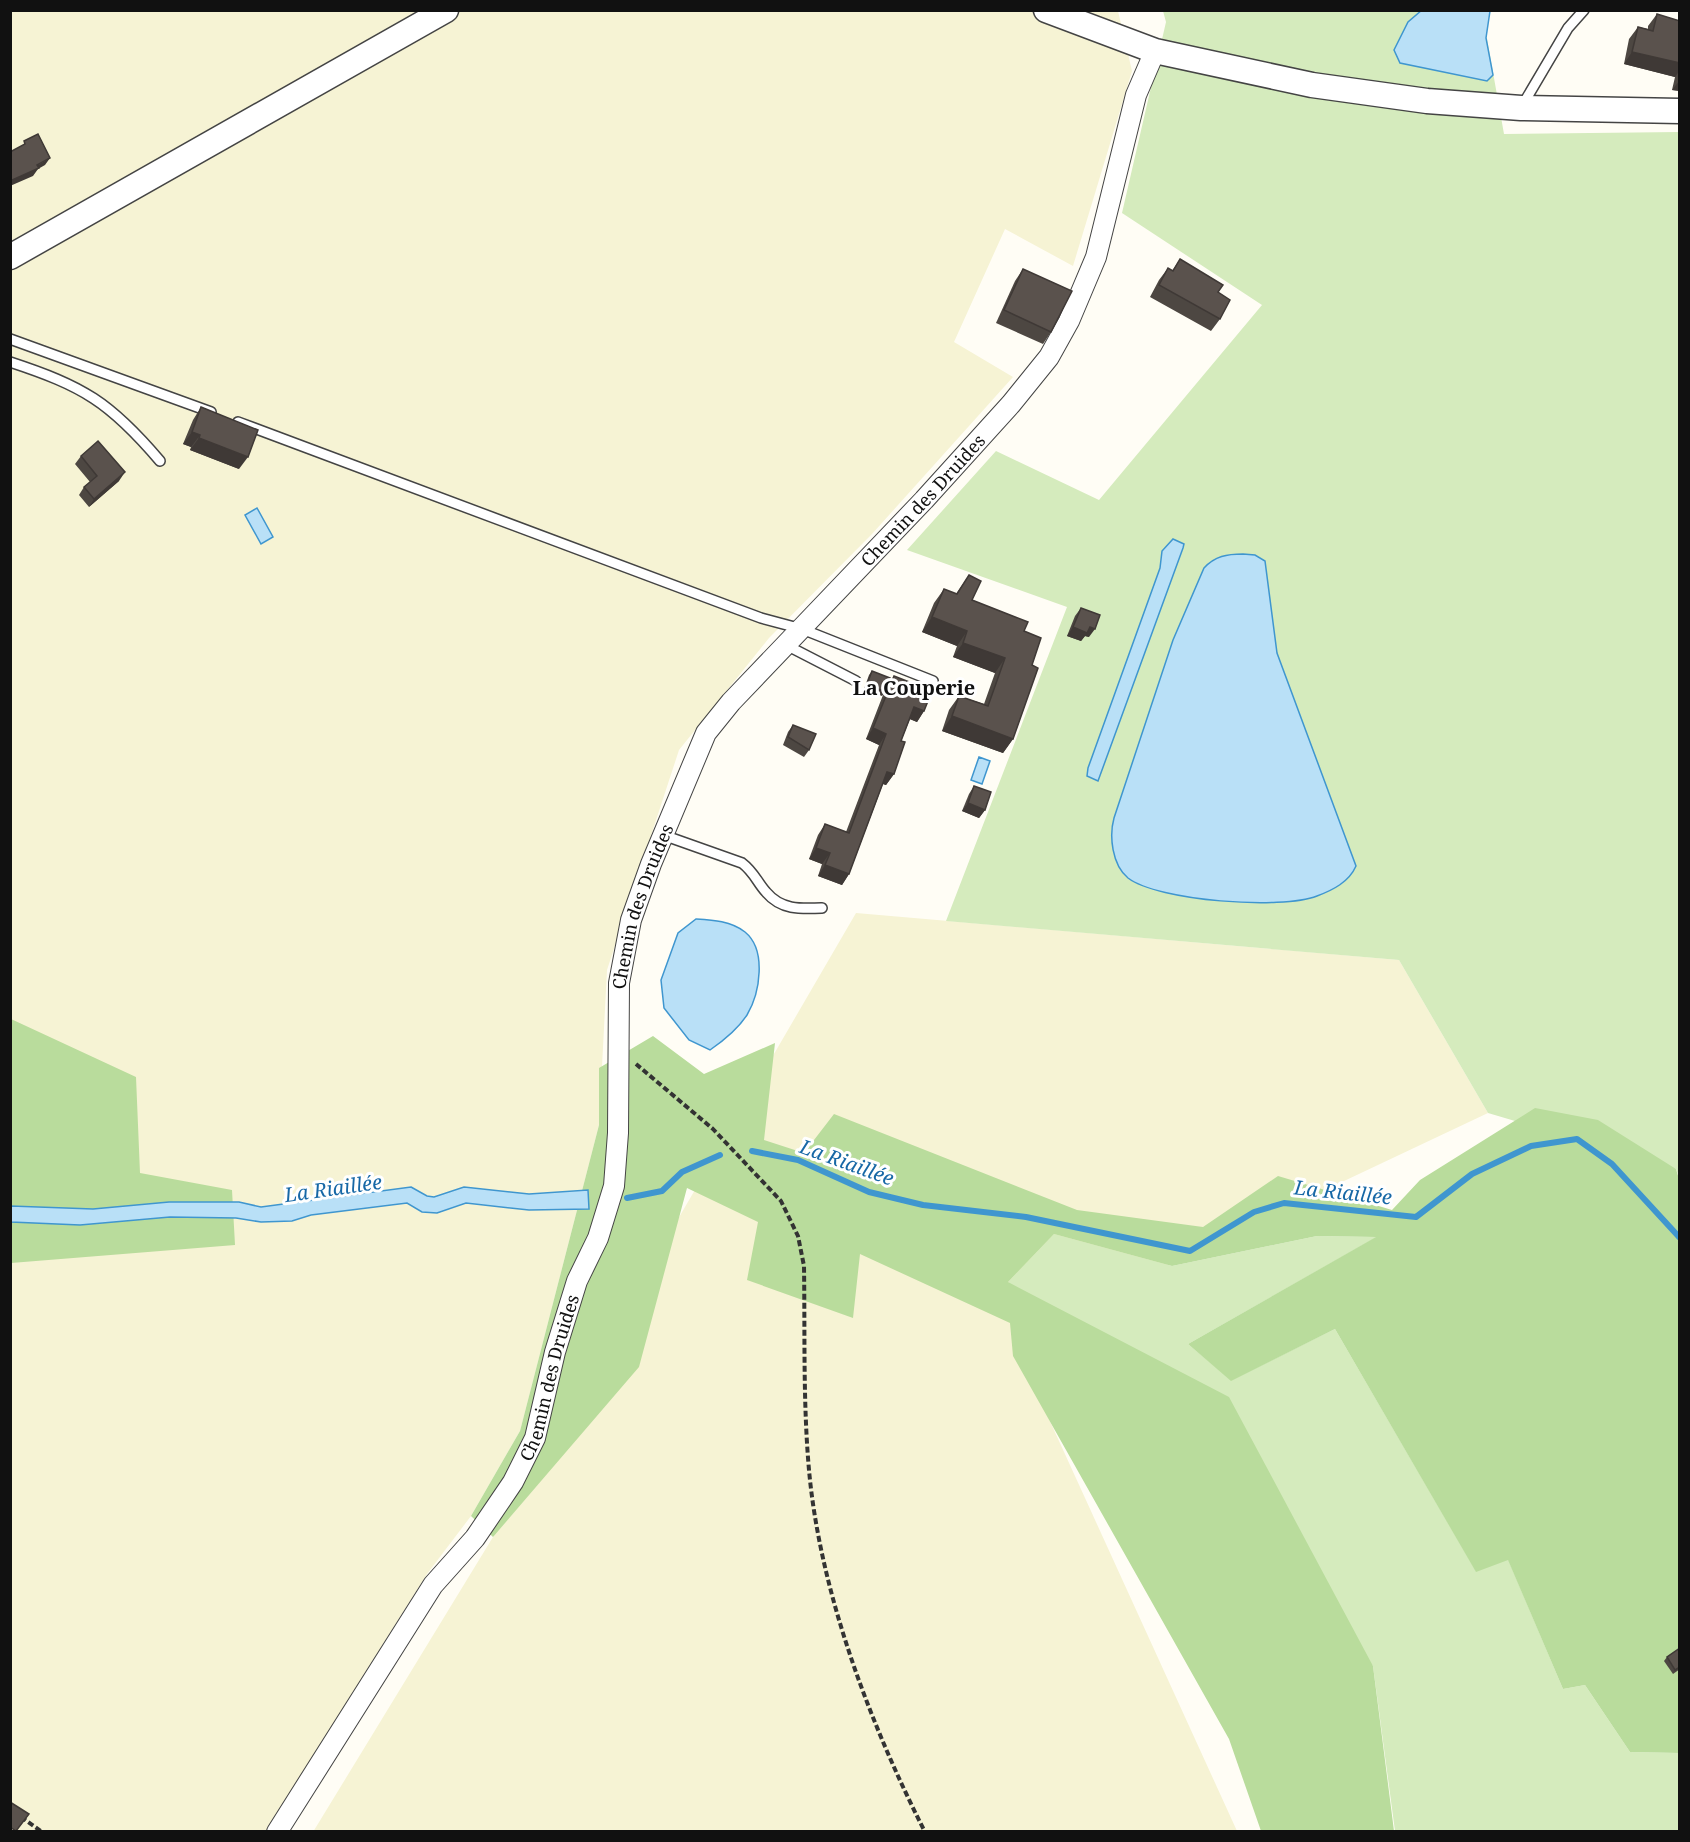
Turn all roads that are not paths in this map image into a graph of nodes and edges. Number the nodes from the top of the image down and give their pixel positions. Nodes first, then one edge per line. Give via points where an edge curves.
1 (446, 10) edge
2 (1046, 10) edge
3 (1584, 10) edge
4 (1155, 51) junction
5 (1521, 108) junction
6 (1680, 111) edge
7 (10, 257) edge
8 (10, 339) edge
9 (10, 362) edge
10 (160, 461) dead end
11 (802, 629) junction
12 (786, 645) junction
13 (856, 681) dead end
14 (933, 681) dead end
15 (662, 835) junction
16 (822, 908) dead end
17 (277, 1832) edge

1 - 7 street
2 - 4 street
3 - 5 lane via 1568,28
4 - 5 street via 1312,86
4 - 11 street, Chemin des Druides via 1136,95 1096,256 1049,357 940,483
5 - 6 street
8 - 11 lane via 760,618
9 - 10 lane via 62,379 107,405
11 - 12 street, Chemin des Druides
11 - 14 lane
12 - 13 lane
12 - 15 street, Chemin des Druides via 706,733
15 - 16 lane via 742,863 777,902 795,910
15 - 17 street, Chemin des Druides via 631,920 619,983 614,1186 598,1238 577,1281 535,1438 513,1482 475,1538 433,1585

